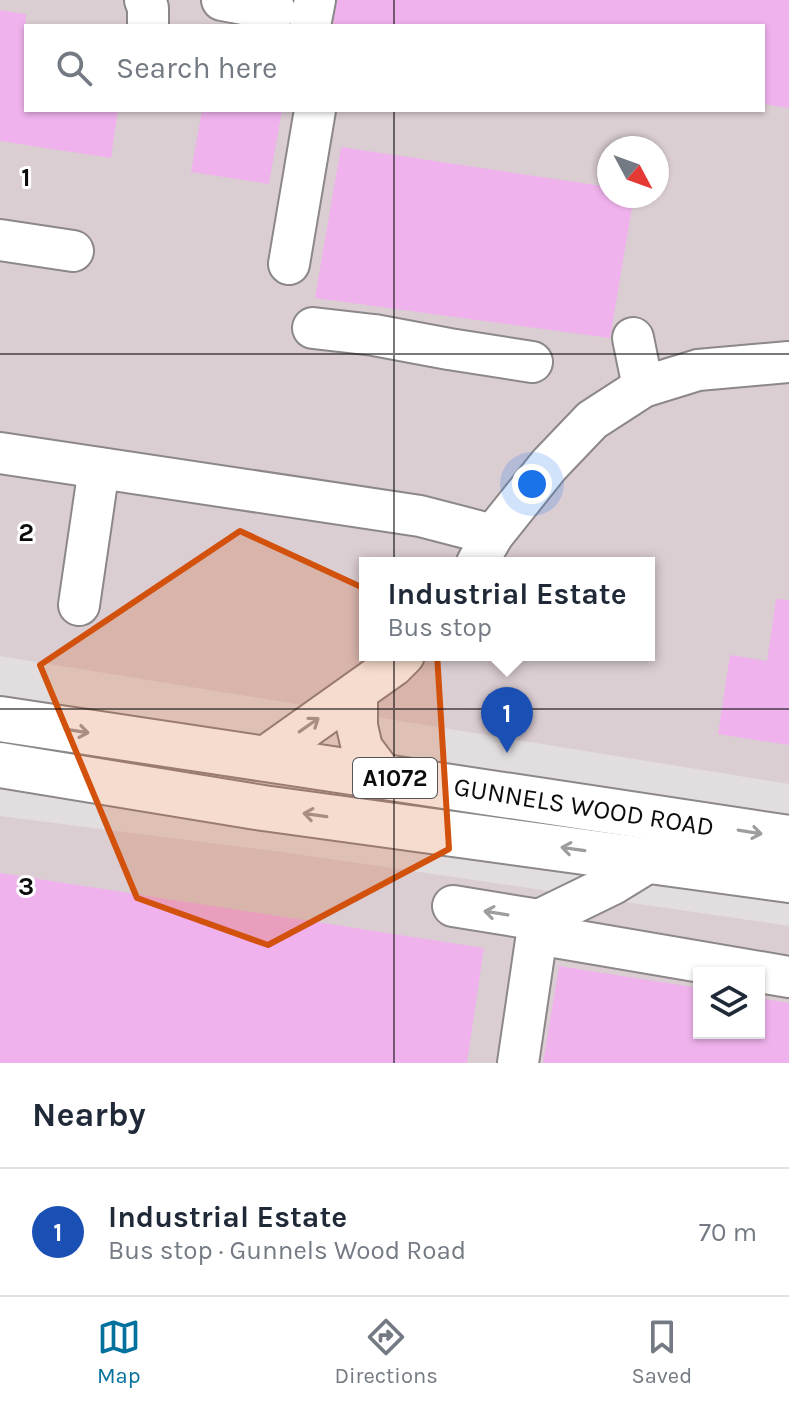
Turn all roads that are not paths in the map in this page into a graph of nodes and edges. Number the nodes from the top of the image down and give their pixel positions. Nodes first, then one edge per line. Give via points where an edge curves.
1 (145, 0) edge
2 (222, 0) edge
3 (315, 0) edge
4 (293, 18) edge
5 (148, 24) edge
6 (327, 112) edge
7 (0, 240) edge
8 (73, 251) dead end
9 (289, 264) dead end
10 (313, 328) dead end
11 (633, 338) dead end
12 (532, 362) dead end
13 (789, 362) edge
14 (643, 387) junction
15 (0, 453) edge
16 (99, 468) junction
17 (485, 549) edge
18 (79, 605) dead end
19 (398, 661) edge
20 (357, 692) junction
21 (0, 719) edge
22 (262, 759) junction
23 (0, 765) edge
24 (384, 777) junction
25 (789, 838) edge
26 (652, 860) junction
27 (789, 880) edge
28 (453, 906) dead end
29 (538, 927) junction
30 (789, 977) edge
31 (518, 1063) edge

1 - 5 lane
2 - 4 lane
3 - 4 lane
6 - 9 lane
7 - 8 lane
10 - 12 lane
11 - 14 lane
13 - 14 lane via 698,370
14 - 17 lane via 592,420 549,465
15 - 16 lane
16 - 17 lane via 420,516
16 - 18 lane
19 - 20 lane
22 -> 20 lane
20 - 24 lane via 362,748
21 -> 22 main road, GUNNELS WOOD ROAD / A1072
22 - 24 main road, GUNNELS WOOD ROAD / A1072
26 -> 23 main road, GUNNELS WOOD ROAD / A1072 via 263,808
24 -> 25 main road, GUNNELS WOOD ROAD / A1072
26 - 27 main road, GUNNELS WOOD ROAD / A1072
26 - 29 lane
29 -> 28 lane
29 - 30 lane
29 - 31 lane

